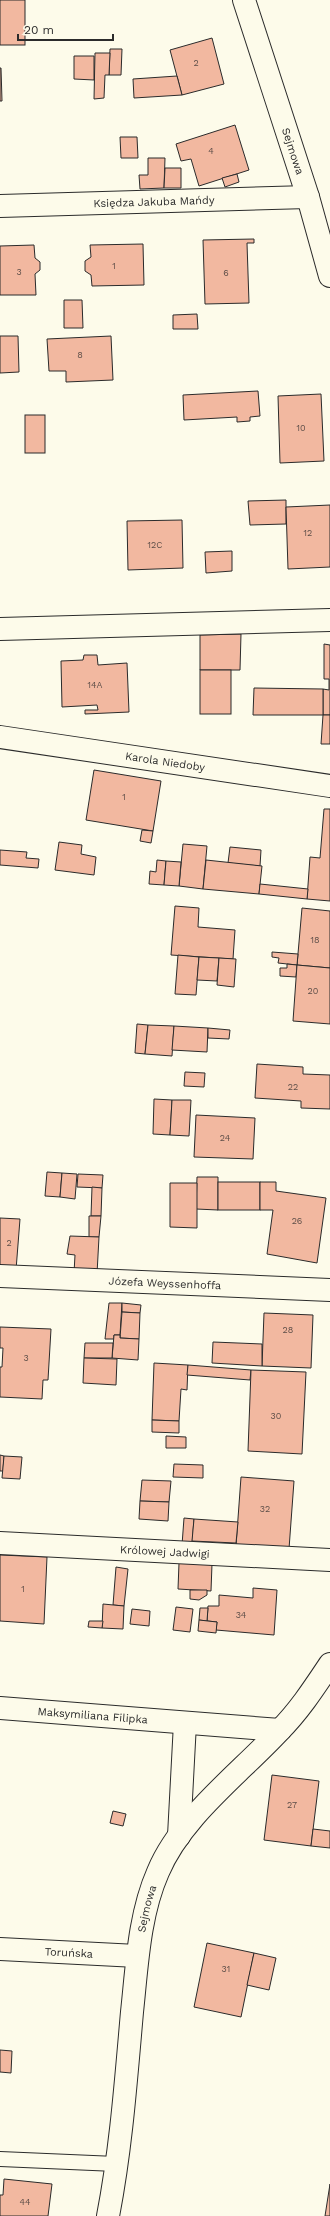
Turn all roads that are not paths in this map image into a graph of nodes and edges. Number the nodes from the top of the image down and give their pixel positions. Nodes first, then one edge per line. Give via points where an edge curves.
1 (244, 0) edge
2 (255, 0) edge
3 (254, 28) junction
4 (308, 197) junction
5 (0, 206) edge
6 (330, 276) edge
7 (330, 620) edge
8 (0, 629) edge
9 (0, 737) edge
10 (330, 786) edge
11 (0, 1276) edge
12 (330, 1290) edge
13 (0, 1543) edge
14 (330, 1560) edge
15 (330, 1664) edge
16 (0, 1708) edge
17 (185, 1723) junction
18 (280, 1730) junction
19 (179, 1836) junction
20 (0, 1949) edge
21 (138, 1956) junction
22 (0, 2159) edge
23 (116, 2164) junction
24 (108, 2216) edge

1 - 3 street, Sejmowa
2 - 3 street, Sejmowa
3 - 4 street, Sejmowa
4 - 5 street, Księdza Jakuba Mańdy
4 - 6 street, Sejmowa
7 - 8 street
9 - 10 street, Karola Niedoby
11 - 12 street, Józefa Weyssenhoffa
13 - 14 street, Królowej Jadwigi
15 - 18 street, Sejmowa via 305,1701
16 - 17 street, Maksymiliana Filipka
17 - 18 street, Maksymiliana Filipka
17 - 19 street
18 - 19 street, Sejmowa via 208,1802
19 - 21 street, Sejmowa via 158,1872 146,1911
20 - 21 street, Toruńska
21 - 23 street, Sejmowa
22 - 23 lane
23 - 24 street, Sejmowa

